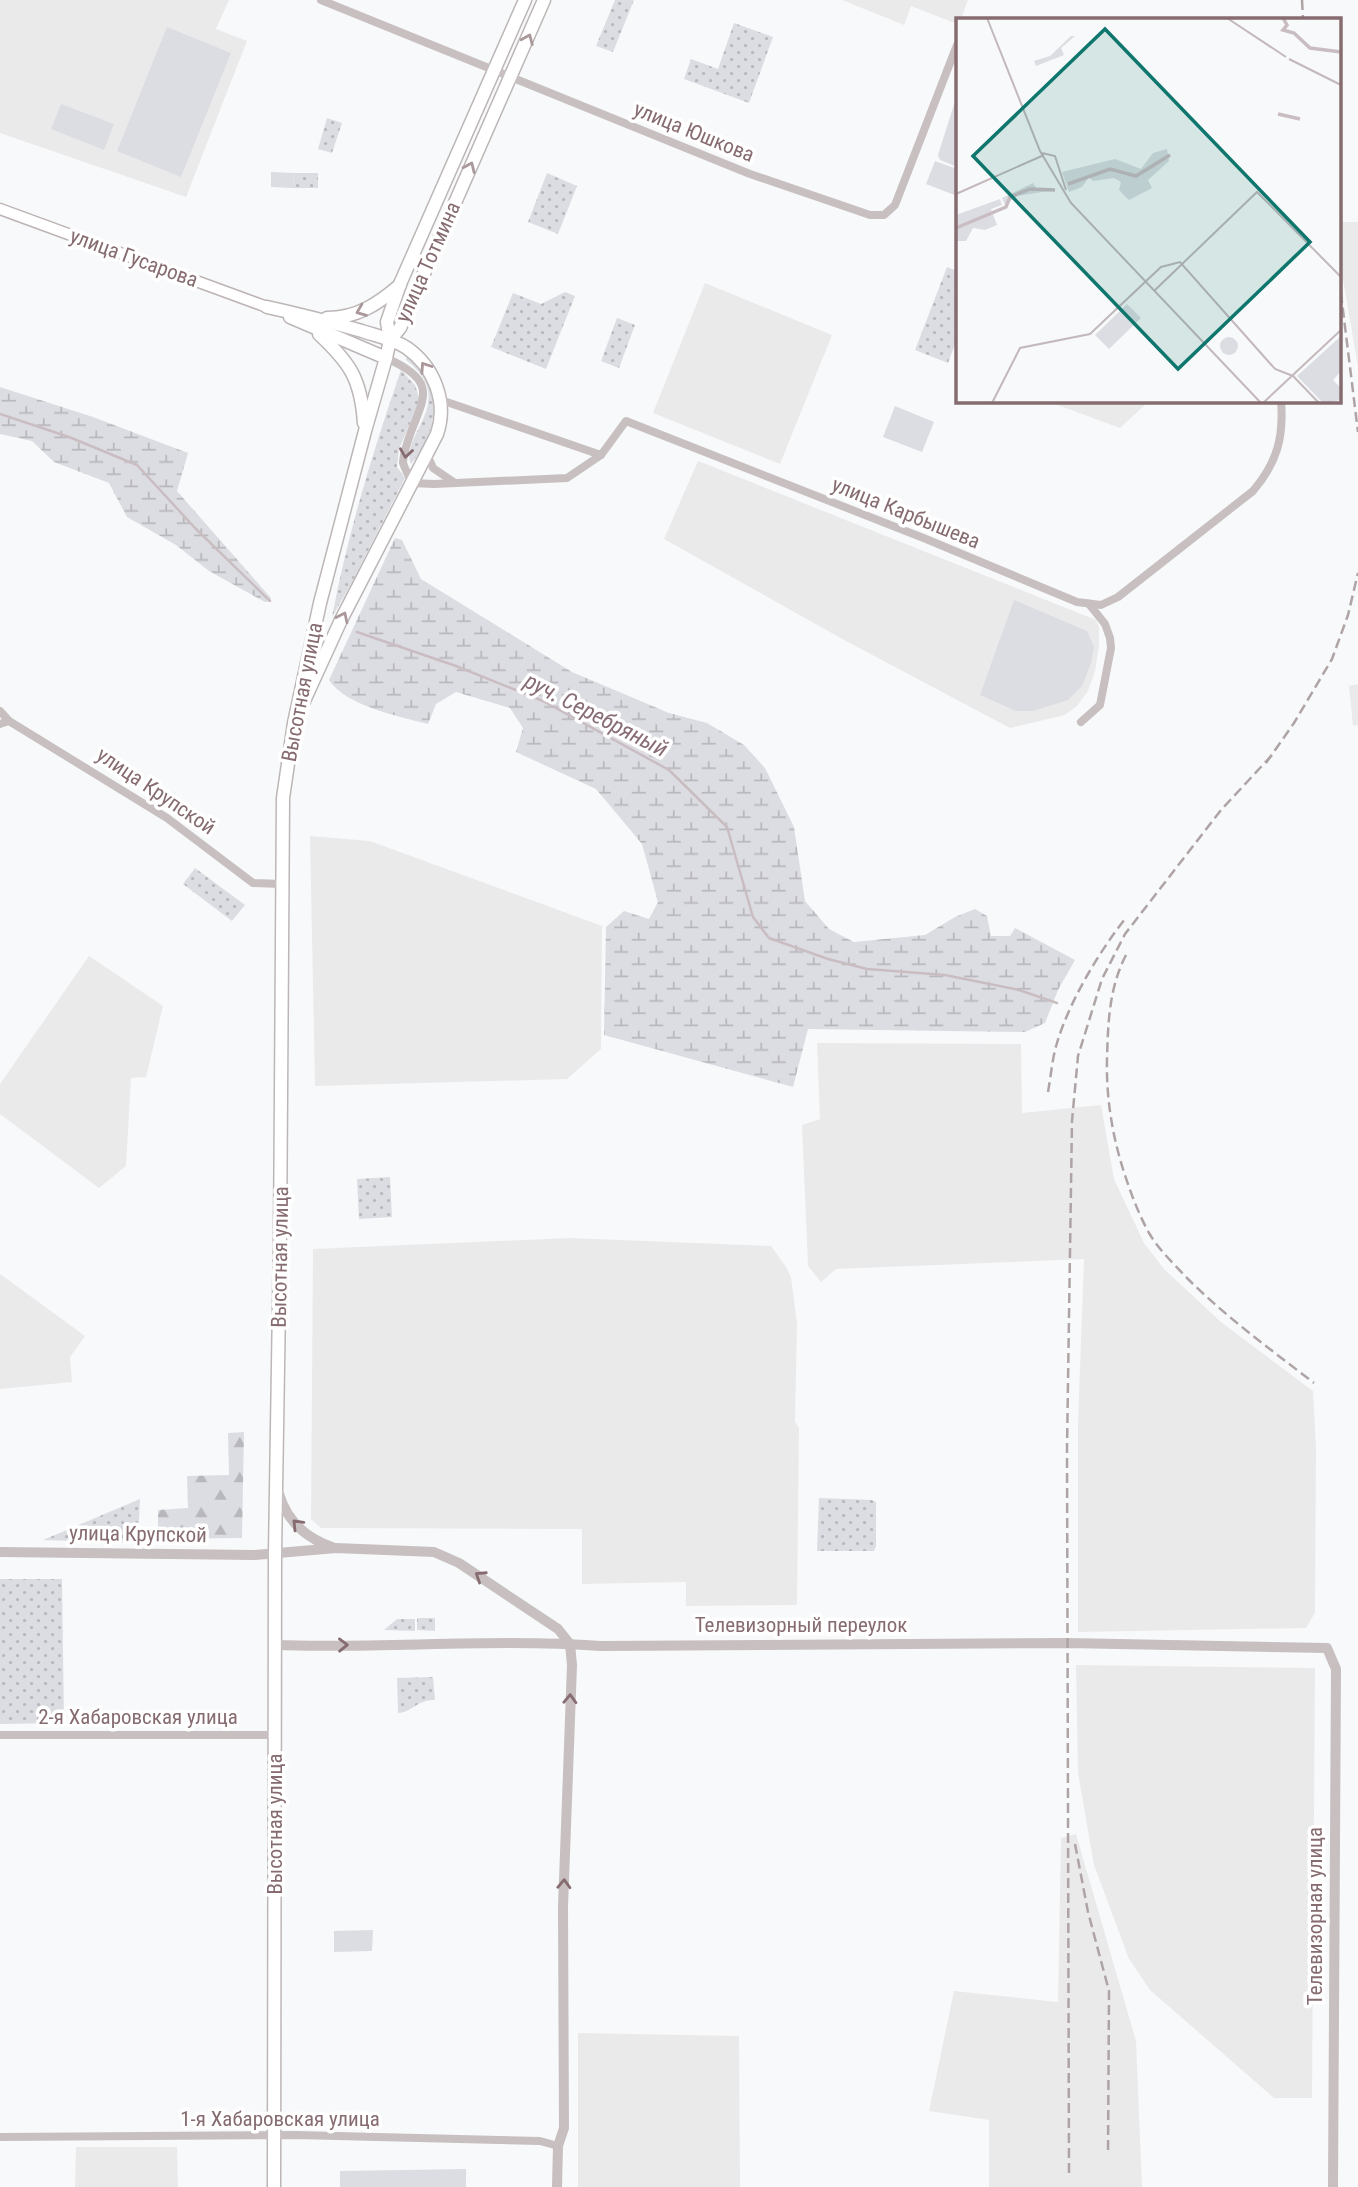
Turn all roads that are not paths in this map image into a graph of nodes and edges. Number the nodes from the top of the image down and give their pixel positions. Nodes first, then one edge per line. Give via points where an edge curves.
1 (321, 0) edge
2 (525, 0) edge
3 (544, 0) edge
4 (956, 49) edge
5 (495, 71) junction
6 (510, 78) junction
7 (0, 209) edge
8 (400, 284) junction
9 (267, 307) joint
10 (314, 323) junction
11 (390, 340) junction
12 (386, 358) junction
13 (441, 400) junction
14 (1282, 402) edge
15 (365, 431) junction
16 (427, 454) junction
17 (601, 455) junction
18 (412, 483) junction
19 (455, 483) junction
20 (1089, 604) junction
21 (0, 710) edge
22 (4, 722) edge
23 (1081, 722) dead end
24 (294, 723) junction
25 (282, 884) junction
26 (276, 1483) junction
27 (336, 1548) junction
28 (0, 1552) edge
29 (275, 1553) junction
30 (570, 1644) junction
31 (275, 1645) junction
32 (1326, 1648) joint
33 (0, 1735) edge
34 (275, 1735) junction
35 (275, 2136) junction
36 (0, 2137) edge
37 (558, 2146) junction
38 (274, 2187) edge
39 (557, 2187) edge
40 (1333, 2187) edge

1 - 5 street, улица Юшкова
2 - 5 main road, улица Тотмина
6 -> 3 main road, улица Тотмина
4 - 6 street, улица Юшкова via 895,205 884,215 870,215 781,186
5 - 6 street, улица Юшкова
5 - 8 main road, улица Тотмина
11 -> 6 main road, улица Тотмина via 400,328
7 - 9 main road, улица Гусарова
8 -> 10 main road via 358,314
8 - 11 main road, улица Тотмина via 387,322
9 - 10 main road
10 - 11 main road
10 - 12 main road
10 - 15 main road via 356,379
11 - 12 main road, Высотная улица
13 -> 11 main road via 418,357
12 - 15 main road, Высотная улица
12 -> 18 street via 414,375 424,394 403,461
13 - 16 main road via 440,425
13 - 17 street
14 - 20 street via 1281,439 1268,474 1253,491 1118,597 1101,605
15 - 24 main road, Высотная улица
16 - 18 main road
16 - 19 street via 433,468
17 - 19 street via 568,478
17 - 20 street, улица Карбышева via 626,421
18 - 19 street
24 -> 18 main road
20 - 23 street via 1105,624 1111,648 1100,705
21 - 22 street, улица Крупской
22 - 25 street, улица Крупской via 167,818 253,883
24 - 25 main road, Высотная улица via 283,798
25 - 26 main road, Высотная улица
27 -> 26 street via 312,1539 290,1519
26 - 29 main road, Высотная улица
27 - 29 street, улица Крупской
30 -> 27 street, улица Крупской via 558,1629 488,1581 434,1552
28 - 29 street, улица Крупской
29 - 31 main road, Высотная улица
31 -> 30 street, Телевизорный переулок
30 - 32 street, Телевизорный переулок via 1067,1643
37 -> 30 street via 564,2128
31 - 34 main road, Высотная улица
32 - 40 street, Телевизорная улица via 1336,1669
33 - 34 street, 2-я Хабаровская улица
34 - 35 main road, Высотная улица
35 - 36 street, 1-я Хабаровская улица
35 - 37 street, 1-я Хабаровская улица via 540,2141
35 - 38 main road, Высотная улица
37 - 39 street

